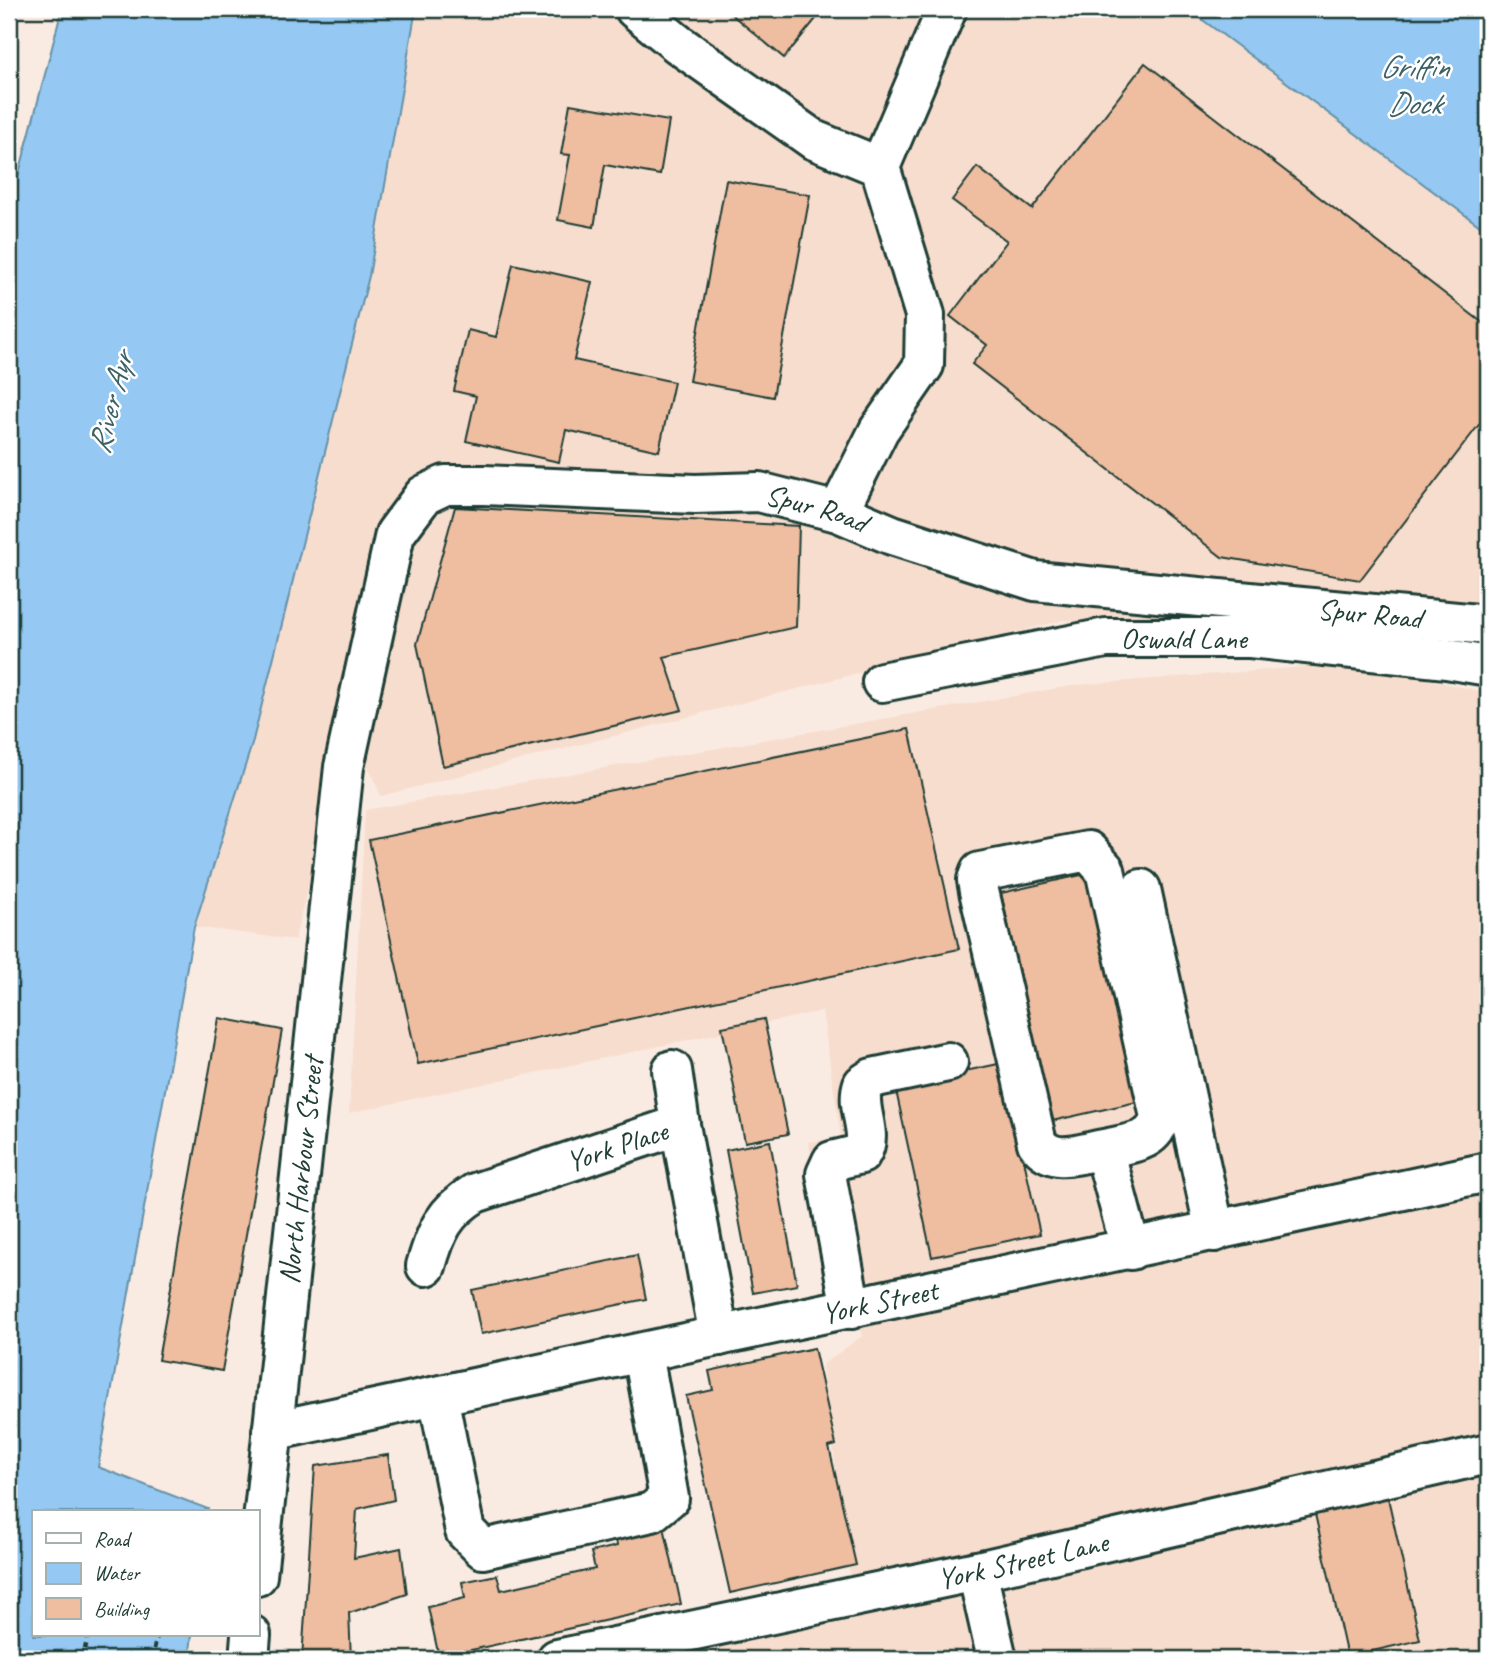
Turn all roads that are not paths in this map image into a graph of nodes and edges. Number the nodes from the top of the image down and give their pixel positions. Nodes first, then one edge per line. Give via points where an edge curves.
1 (635, 9) edge
2 (947, 9) edge
3 (880, 167) junction
4 (838, 512) junction
5 (1488, 625) edge
6 (1488, 666) edge
7 (882, 682) dead end
8 (344, 767) joint
9 (1141, 889) dead end
10 (948, 1062) dead end
11 (672, 1070) dead end
12 (680, 1125) junction
13 (1104, 1149) junction
14 (1488, 1172) edge
15 (1215, 1232) junction
16 (1131, 1250) junction
17 (426, 1266) dead end
18 (851, 1309) junction
19 (719, 1336) junction
20 (643, 1353) junction
21 (438, 1396) junction
22 (272, 1432) junction
23 (1488, 1454) edge
24 (259, 1557) edge
25 (977, 1571) junction
26 (251, 1636) edge
27 (249, 1659) edge
28 (557, 1659) edge
29 (997, 1659) edge

1 - 3 street via 814,140
2 - 3 street
3 - 4 street via 925,315 924,365 879,430
4 - 5 street, Spur Road via 892,535 1035,581
4 - 8 street, Spur Road via 759,492 444,485 424,495 395,534
6 - 7 street, Oswald Lane via 1250,638 1106,638
8 - 22 street, North Harbour Street
9 - 15 street
10 - 18 street via 872,1078 863,1084 859,1101 866,1147 861,1154 832,1161 828,1167
11 - 12 street
12 - 17 street, York Place via 475,1193 455,1205 435,1234
12 - 19 street, York Place
13 - 13 street via 1150,1138 1160,1117 1105,870 1088,851 980,872 979,891 1037,1143 1055,1158
13 - 16 street
14 - 15 street, York Street
15 - 16 street, York Street
16 - 18 street, York Street
18 - 19 street, York Street
19 - 20 street, York Street
20 - 21 street, York Street
20 - 21 street via 669,1498 652,1511 483,1549 466,1531
21 - 22 street, York Street
22 - 24 street, North Harbour Street
23 - 25 street, York Street Lane
25 - 28 street, York Street Lane
25 - 29 street
26 - 27 street

